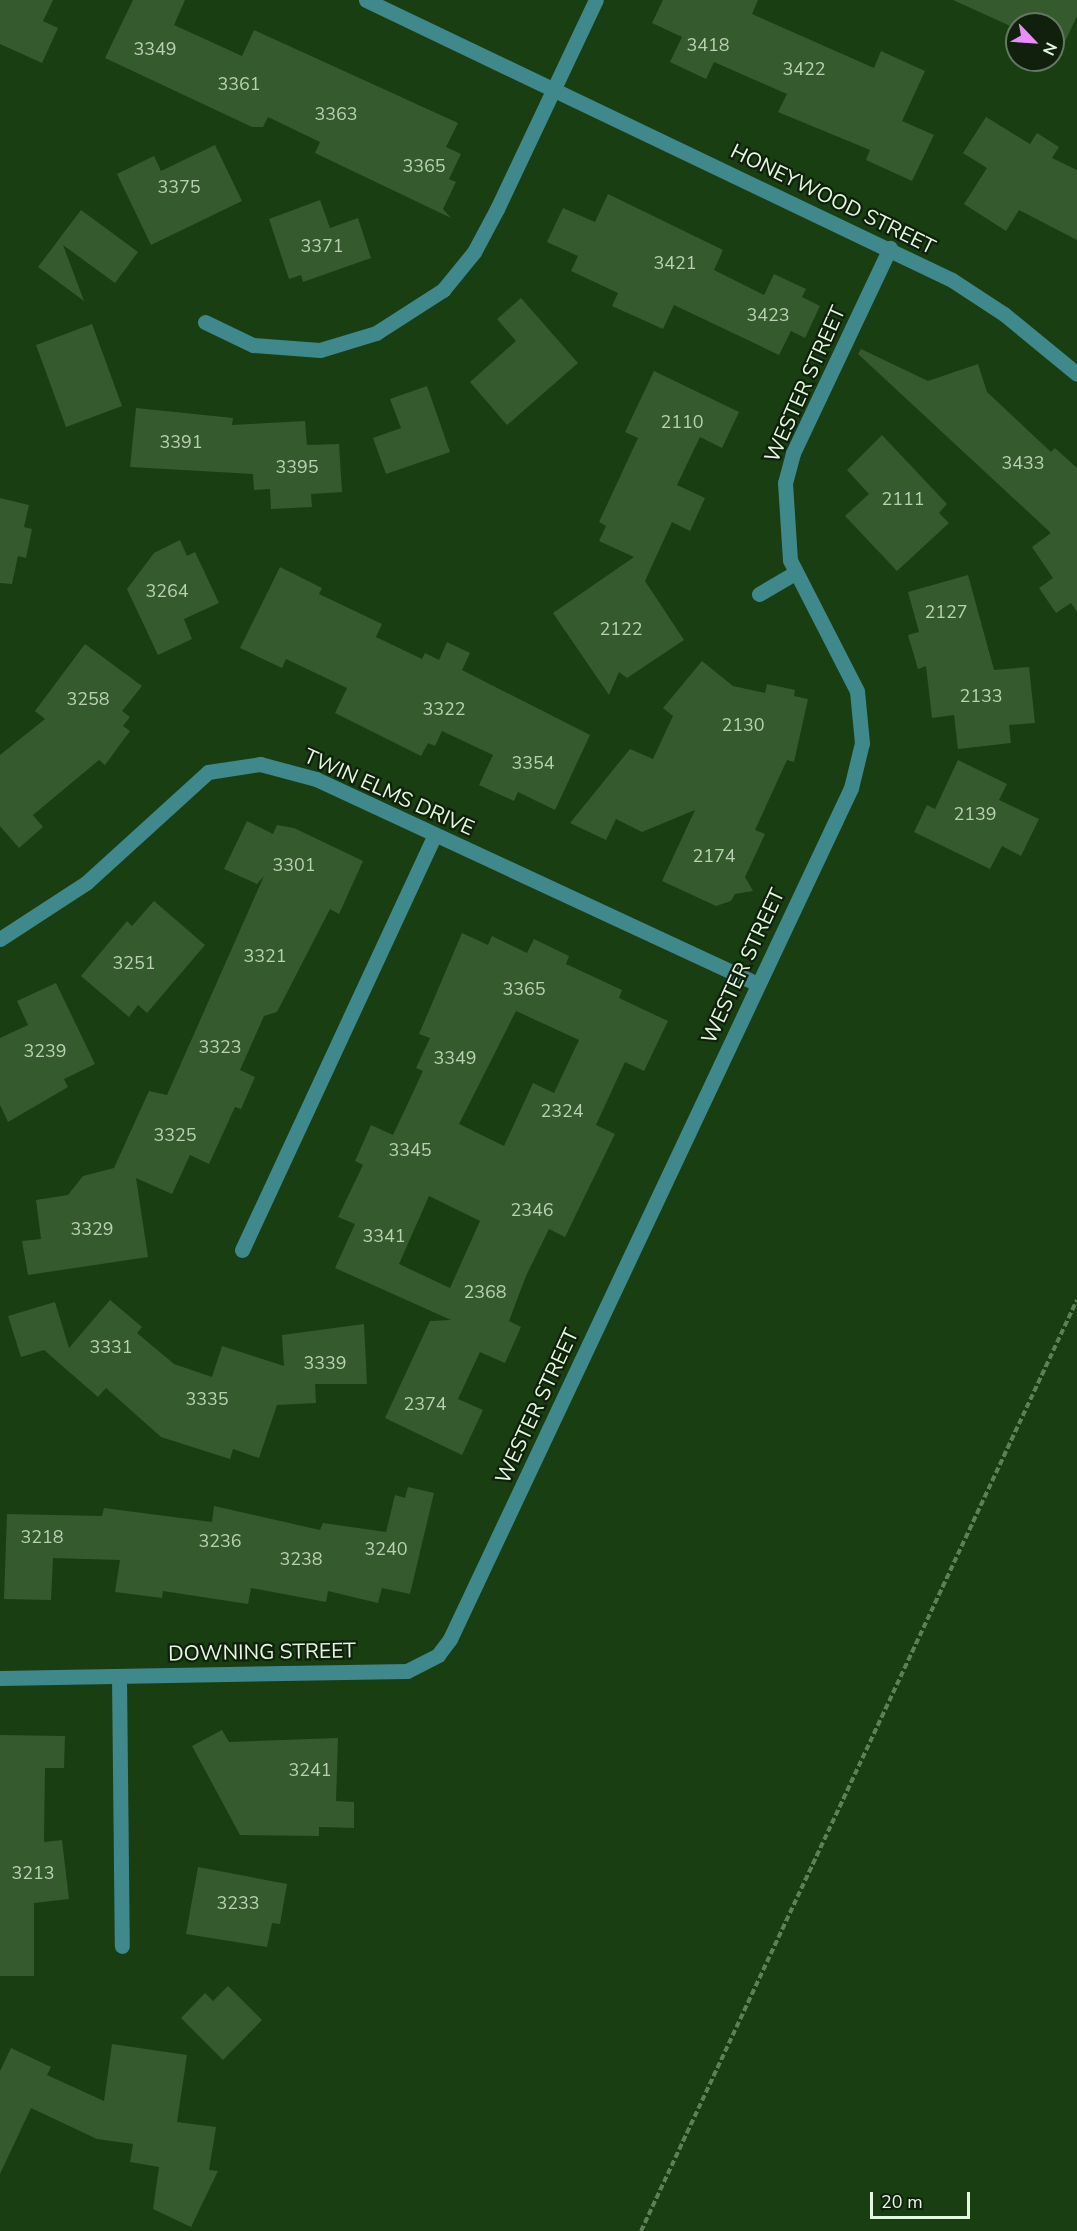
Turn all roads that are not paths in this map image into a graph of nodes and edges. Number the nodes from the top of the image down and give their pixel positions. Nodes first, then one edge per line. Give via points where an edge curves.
1 (366, 0) edge
2 (596, 0) edge
3 (554, 89) junction
4 (890, 248) junction
5 (205, 322) dead end
6 (1077, 374) edge
7 (795, 573) junction
8 (759, 594) dead end
9 (435, 835) junction
10 (0, 939) edge
11 (758, 984) junction
12 (242, 1250) dead end
13 (407, 1671) joint
14 (119, 1676) junction
15 (0, 1678) edge
16 (122, 1946) dead end

1 - 3 street, HONEYWOOD STREET
2 - 3 street
3 - 4 street, HONEYWOOD STREET
3 - 5 street via 474,252 442,290 412,313 376,333 320,350 253,345
4 - 6 street, HONEYWOOD STREET via 1004,314
4 - 7 street, WESTER STREET via 793,453 785,483 784,523
7 - 8 street
7 - 11 street, WESTER STREET via 849,668 862,717 862,742 851,788
9 - 10 street, TWIN ELMS DRIVE via 297,773 260,764 235,765 208,772 189,786 86,883
9 - 11 street, TWIN ELMS DRIVE
9 - 12 street
11 - 13 street, WESTER STREET via 460,1620 438,1655
13 - 14 street, DOWNING STREET
14 - 15 street, DOWNING STREET
14 - 16 street

